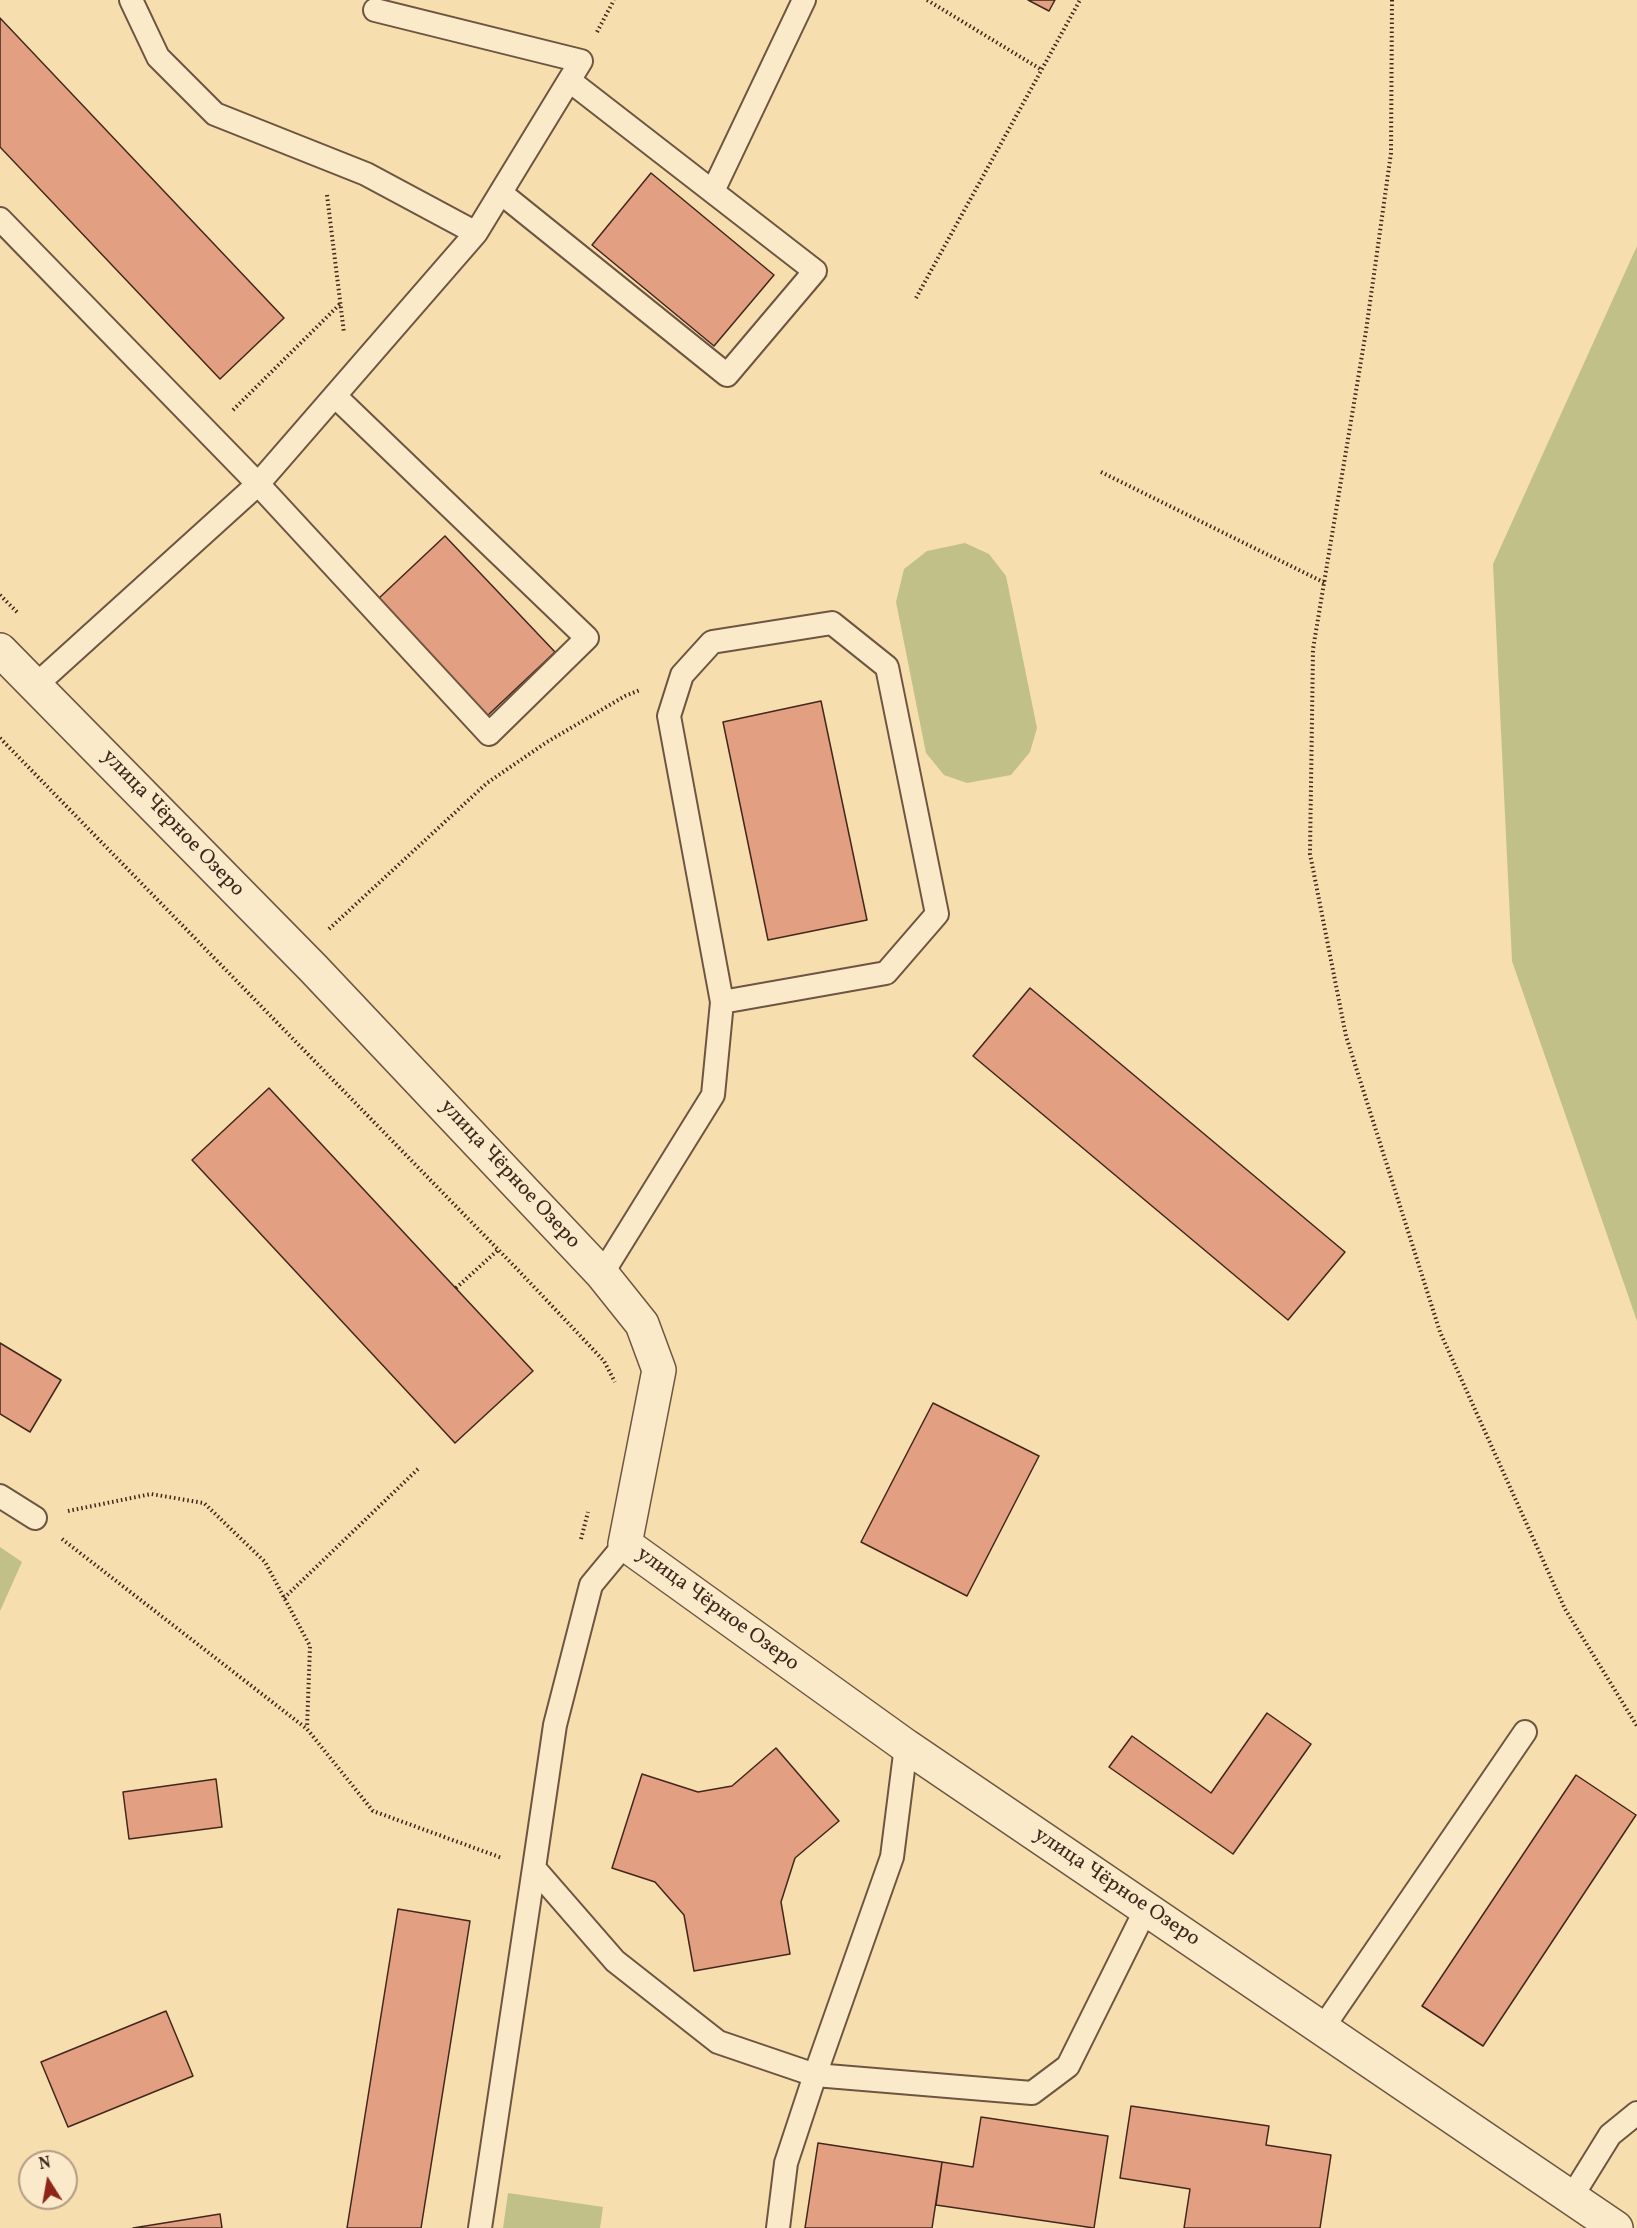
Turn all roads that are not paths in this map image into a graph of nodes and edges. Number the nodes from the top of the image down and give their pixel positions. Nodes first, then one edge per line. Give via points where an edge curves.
1 (131, 0) edge
2 (804, 0) edge
3 (375, 10) dead end
4 (570, 81) junction
5 (713, 191) junction
6 (501, 193) junction
7 (0, 219) edge
8 (476, 233) junction
9 (334, 396) junction
10 (258, 484) junction
11 (0, 650) edge
12 (36, 685) junction
13 (722, 1002) junction
14 (602, 1274) junction
15 (0, 1496) edge
16 (35, 1518) road end
17 (625, 1544) junction
18 (1525, 1732) dead end
19 (906, 1746) junction
20 (534, 1868) junction
21 (1146, 1909) junction
22 (1322, 2029) junction
23 (816, 2075) junction
24 (1637, 2113) edge
25 (1571, 2198) junction
26 (480, 2228) edge
27 (778, 2228) edge
28 (1616, 2228) edge

1 - 8 lane via 158,57 215,114 366,174
2 - 5 lane
3 - 4 lane via 581,61
4 - 5 lane
4 - 6 lane
5 - 6 lane via 815,271 727,375
6 - 8 lane
7 - 10 lane
8 - 9 lane
9 - 10 lane
9 - 10 lane via 587,638 489,734
10 - 12 lane
11 - 12 street, улица Чёрное Озеро
12 - 14 street, улица Чёрное Озеро via 301,955
13 - 13 lane via 669,716 682,675 712,642 831,623 887,667 937,914 886,973
13 - 14 lane via 713,1095
14 - 17 street, улица Чёрное Озеро via 642,1324 659,1370
15 - 16 lane
17 - 19 street, улица Чёрное Озеро
17 - 20 lane via 591,1585 555,1725
18 - 22 lane
19 - 21 street, улица Чёрное Озеро
19 - 23 lane via 892,1857
20 - 23 lane via 615,1961 718,2042
20 - 26 lane
21 - 22 street, улица Чёрное Озеро
21 - 23 lane via 1068,2066 1032,2093
22 - 25 street, улица Чёрное Озеро
23 - 27 lane via 786,2163
24 - 25 lane via 1610,2135
25 - 28 street, улица Чёрное Озеро

